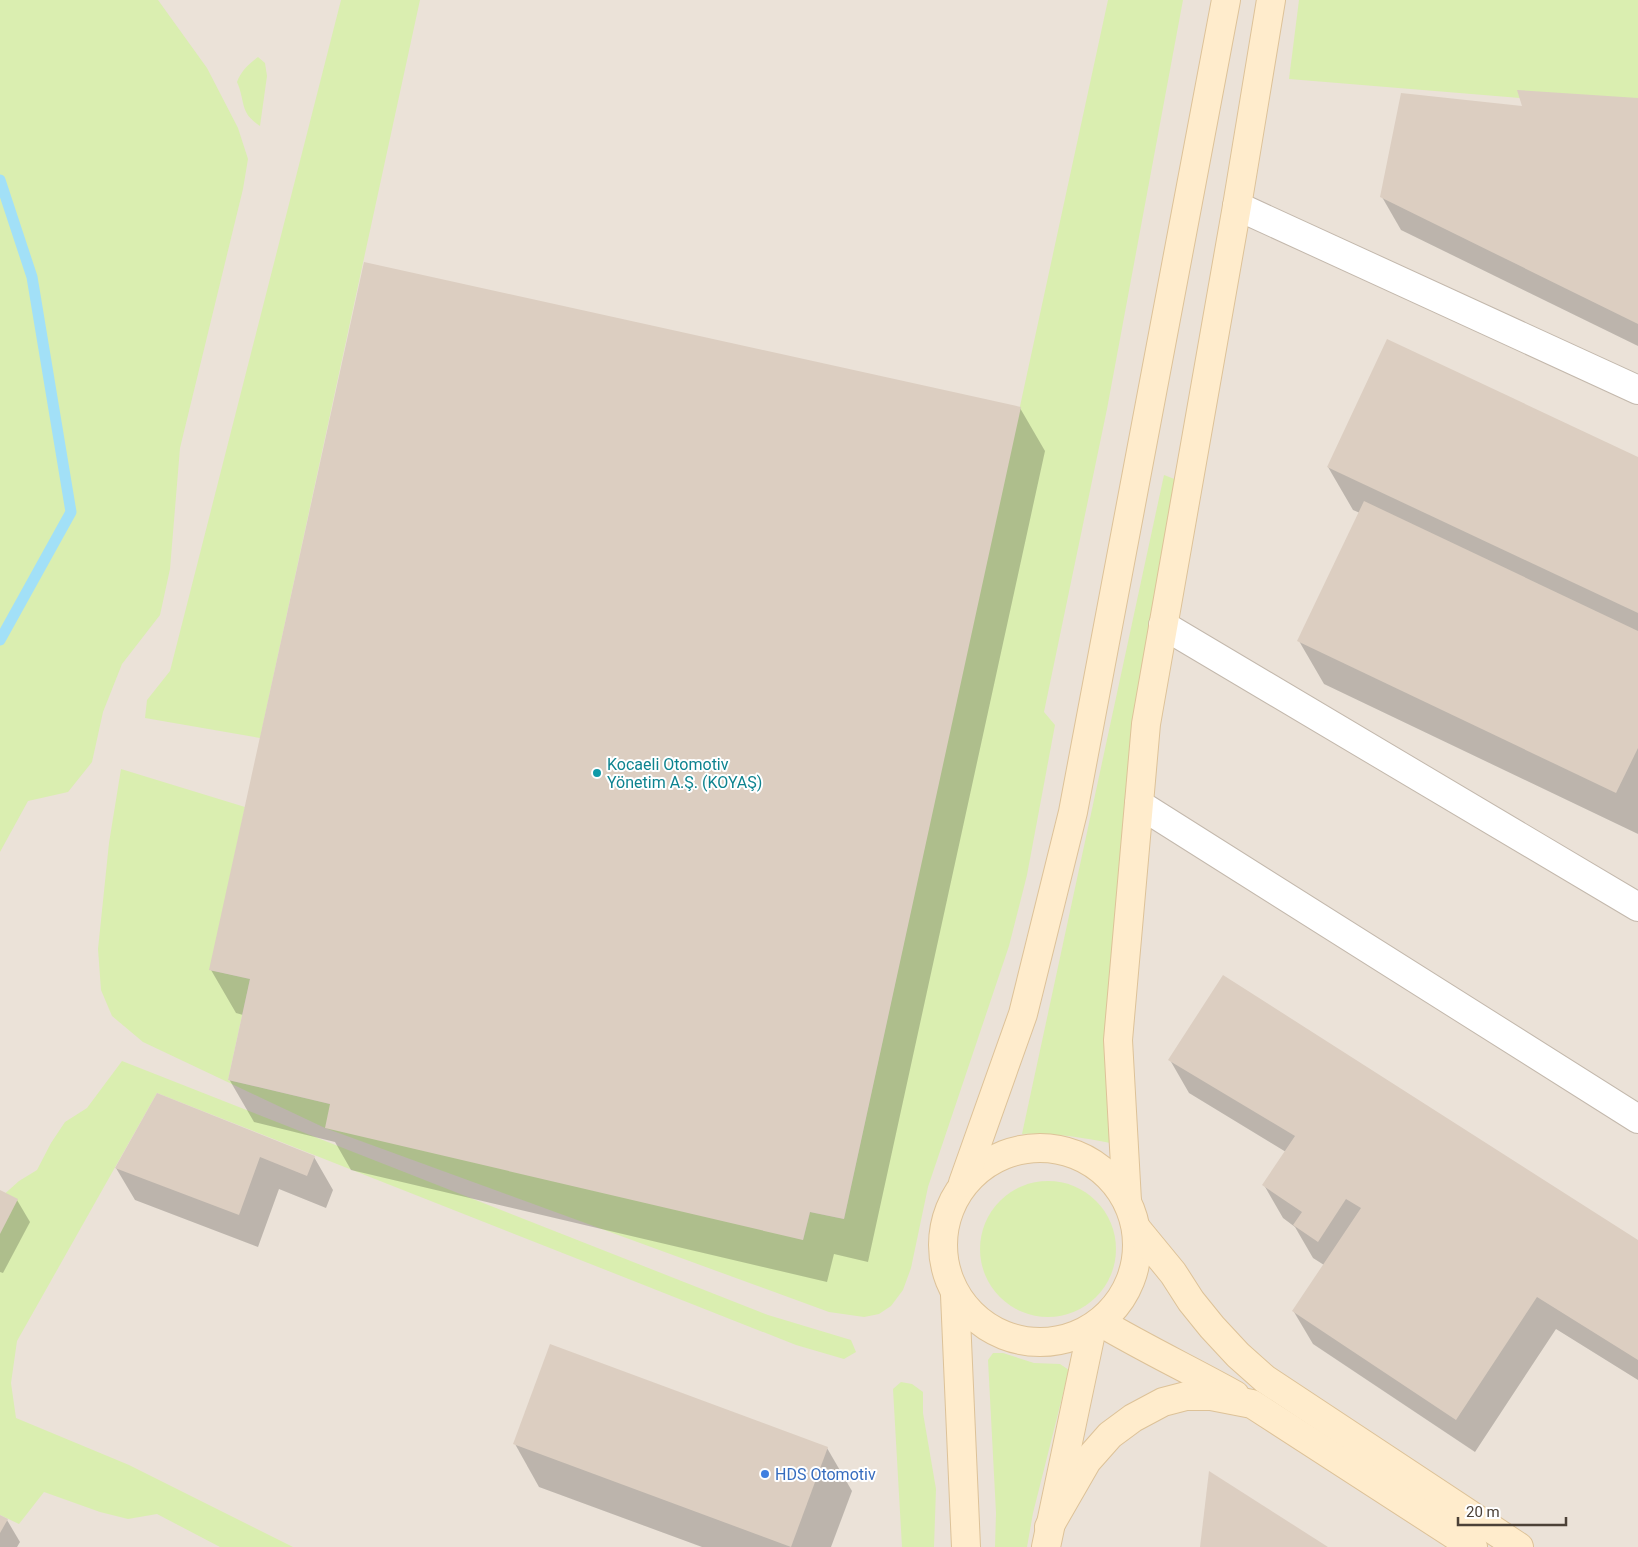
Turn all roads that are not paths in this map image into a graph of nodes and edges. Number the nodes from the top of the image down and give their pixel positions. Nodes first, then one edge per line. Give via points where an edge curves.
1 (1226, 0) edge
2 (1272, 0) edge
3 (1237, 206) junction
4 (1638, 390) edge
5 (1163, 625) junction
6 (1138, 804) junction
7 (1638, 908) edge
8 (1638, 1119) edge
9 (963, 1184) junction
10 (1127, 1201) junction
11 (1136, 1228) junction
12 (955, 1295) junction
13 (1096, 1325) junction
14 (1252, 1404) junction
15 (1048, 1537) edge
16 (966, 1547) edge
17 (1473, 1547) edge
18 (1519, 1547) edge

1 - 9 main road via 1073,812 1023,1014
2 - 3 main road
3 - 4 street
3 - 5 main road
5 - 6 main road via 1146,724
5 - 7 street
6 - 8 street
6 - 10 main road via 1118,1040
9 - 10 main road via 988,1162 1018,1150 1050,1148 1081,1156 1108,1175
9 - 12 main road via 949,1209 942,1238 944,1267
10 - 11 main road
11 - 13 main road via 1138,1258 1130,1285 1115,1310
11 - 18 main road via 1212,1327 1265,1379
12 - 13 main road via 976,1319 1002,1336 1032,1343 1064,1340
12 - 16 main road
13 - 14 main road via 1179,1364
13 - 15 main road
14 - 15 main road via 1212,1396 1186,1396 1163,1402 1133,1418 1110,1435 1087,1461
14 - 17 main road

